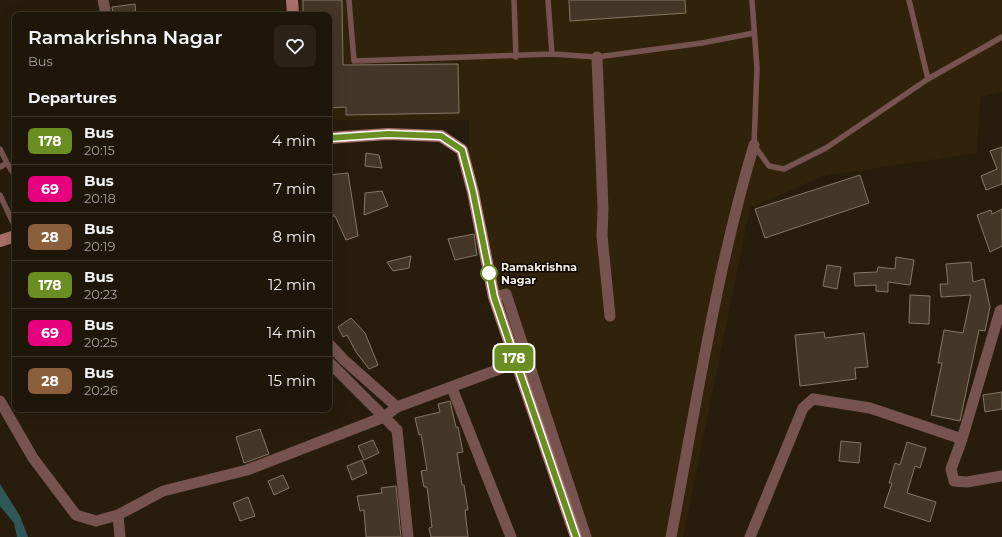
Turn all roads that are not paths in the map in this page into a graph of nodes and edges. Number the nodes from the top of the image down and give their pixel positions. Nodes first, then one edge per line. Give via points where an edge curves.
1 (103, 0) edge
2 (292, 0) edge
3 (349, 0) edge
4 (514, 0) edge
5 (548, 0) edge
6 (752, 0) edge
7 (909, 0) edge
8 (105, 12) edge
9 (293, 12) edge
10 (754, 33) junction
11 (1002, 37) edge
12 (552, 54) junction
13 (516, 57) junction
14 (597, 57) junction
15 (928, 79) junction
16 (332, 138) edge
17 (754, 145) junction
18 (0, 149) edge
19 (7, 163) junction
20 (0, 167) edge
21 (12, 171) edge
22 (0, 195) edge
23 (12, 221) edge
24 (12, 237) edge
25 (0, 241) edge
26 (494, 297) junction
27 (1002, 299) edge
28 (1001, 311) edge
29 (610, 316) dead end
30 (332, 347) edge
31 (516, 363) junction
32 (332, 365) edge
33 (452, 388) junction
34 (0, 401) edge
35 (397, 407) junction
36 (384, 417) junction
37 (962, 439) junction
38 (1002, 476) edge
39 (118, 515) junction
40 (120, 537) edge
41 (408, 537) edge
42 (511, 537) edge
43 (576, 537) edge
44 (586, 537) edge
45 (671, 537) edge
46 (750, 537) edge

1 - 8 street
2 - 9 main road
3 - 13 lane via 354,61
4 - 13 lane
5 - 12 lane
6 - 10 lane
7 - 15 lane
10 - 14 lane via 702,43
10 - 17 lane via 757,68
11 - 15 lane
12 - 13 lane
12 - 14 lane
14 - 29 street via 604,209 602,236
15 - 17 lane via 826,148 784,169 769,166
16 - 26 main road via 388,134 441,136 462,150
17 - 45 street via 742,185 714,312
18 - 19 lane
19 - 20 lane
19 - 21 lane
22 - 23 lane
24 - 25 main road
26 - 31 main road
26 - 44 street via 506,294
27 - 28 street
28 - 37 street
30 - 35 street
31 - 33 street
31 - 43 main road
32 - 36 street
33 - 35 street
33 - 42 street
34 - 39 street via 33,458 76,514 96,521
35 - 36 street
36 - 39 street via 247,470 163,490
36 - 41 street via 397,430
37 - 38 street via 951,469 954,481 967,482
37 - 46 street via 870,408 813,399 803,408
39 - 40 street

